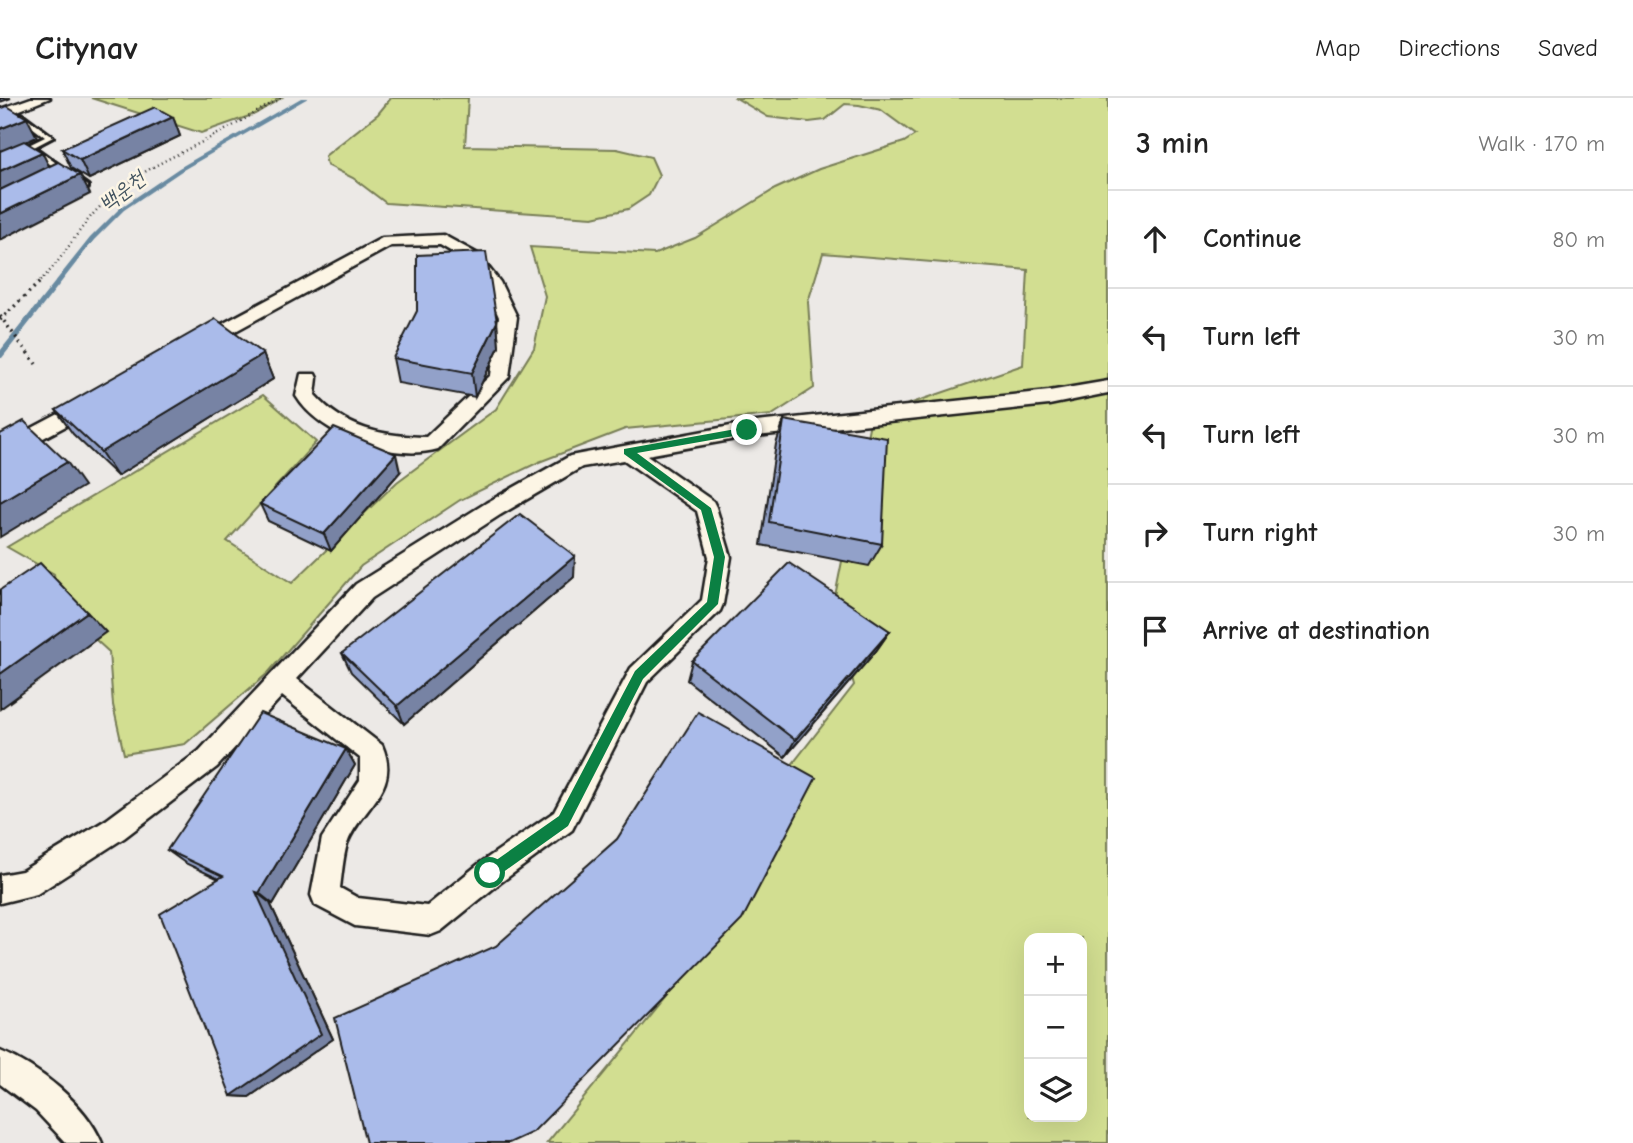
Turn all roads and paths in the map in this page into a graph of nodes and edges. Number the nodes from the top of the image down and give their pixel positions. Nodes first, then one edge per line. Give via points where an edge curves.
1 (43, 98) edge
2 (281, 98) edge
3 (6, 112) edge
4 (31, 148) junction
5 (0, 162) edge
6 (65, 172) junction
7 (55, 177) edge
8 (86, 187) dead end
9 (1, 318) edge
10 (189, 349) edge
11 (36, 364) dead end
12 (308, 378) dead end
13 (1108, 387) edge
14 (104, 397) edge
15 (628, 452) junction
16 (0, 454) edge
17 (281, 681) junction
18 (0, 889) edge
19 (0, 1066) edge
20 (86, 1143) edge

1 - 3 street
2 - 9 path via 147,168 104,202 50,272
3 - 4 lane via 50,137
4 - 5 lane
4 - 6 lane
6 - 7 lane
6 - 8 lane
9 - 11 path, bridge
10 - 12 street via 388,241 443,240 472,257 492,282 508,317 500,377 431,444 389,444 338,428 318,414 305,396
13 - 15 street via 1049,398 747,430
14 - 16 street
15 - 17 street via 577,461 365,592
15 - 17 street via 706,508 720,557 712,604 639,675 563,821 431,921 355,912 325,895 335,838 373,783 373,753
17 - 18 street via 208,759 115,830 27,884
19 - 20 street via 53,1105

